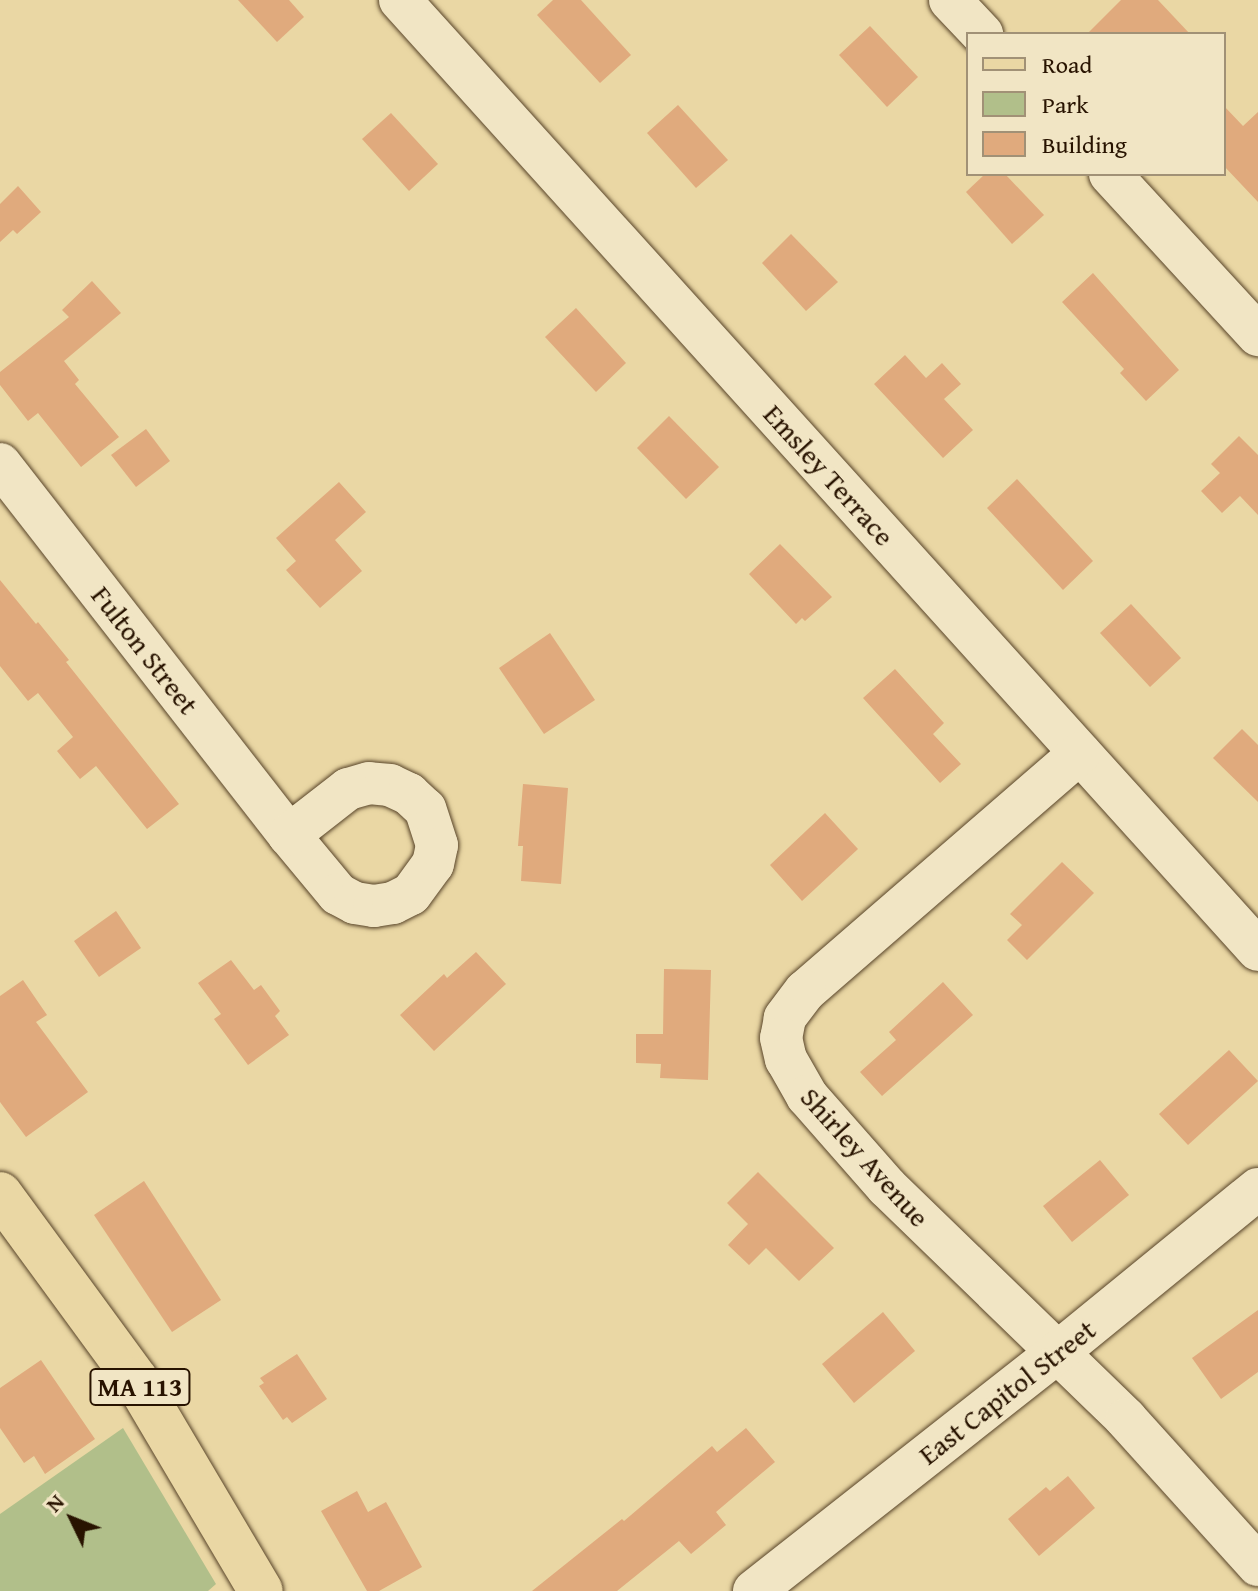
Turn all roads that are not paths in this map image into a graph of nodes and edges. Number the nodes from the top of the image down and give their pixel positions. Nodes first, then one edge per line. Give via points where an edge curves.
1 (950, 0) edge
2 (416, 5) edge
3 (980, 32) edge
4 (1112, 176) edge
5 (1258, 335) edge
6 (0, 464) edge
7 (1080, 753) junction
8 (289, 835) dead end
9 (1258, 950) edge
10 (1258, 1189) edge
11 (0, 1194) edge
12 (1058, 1352) junction
13 (1258, 1565) edge
14 (261, 1591) edge
15 (754, 1591) edge

1 - 3 street
2 - 7 street, Emsley Terrace
4 - 5 street
6 - 8 street, Fulton Street
7 - 9 street, Emsley Terrace
7 - 12 street, Shirley Avenue via 805,991 785,1018 781,1038 790,1068 807,1096 887,1187
10 - 12 street, East Capitol Street
11 - 14 main road, MA 113 via 136,1380
12 - 13 street, Shirley Avenue
12 - 15 street, East Capitol Street

